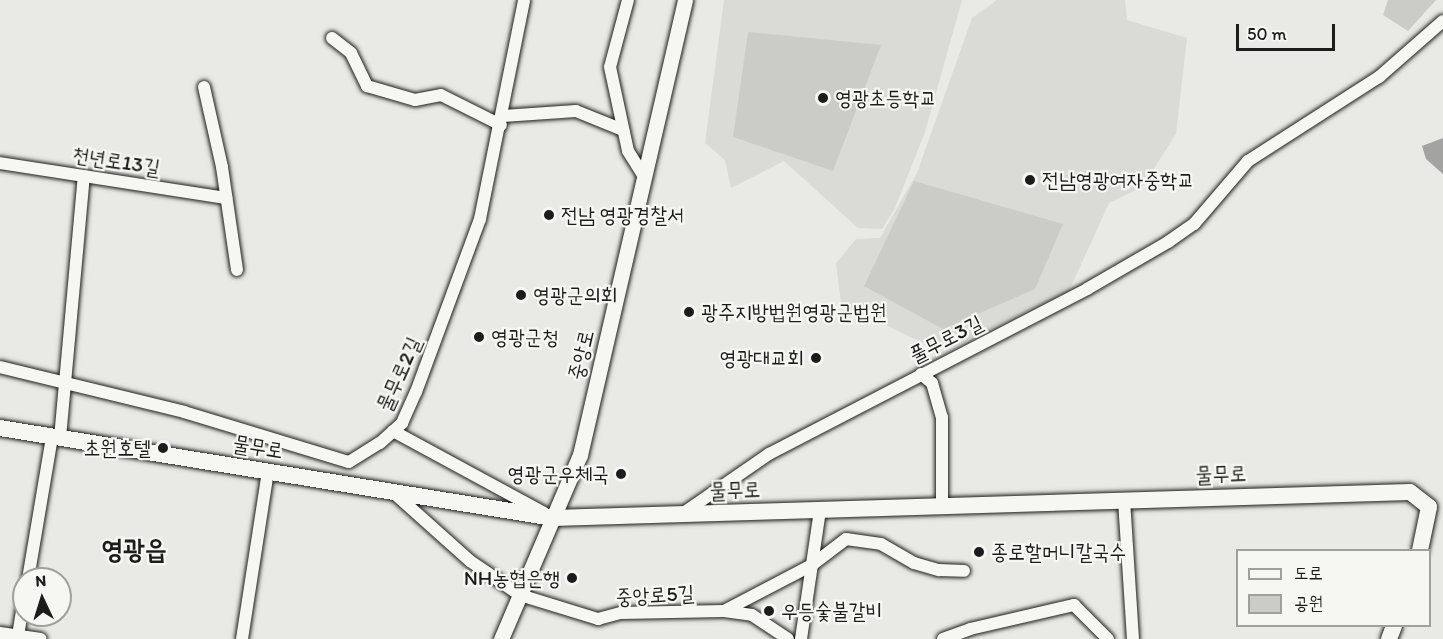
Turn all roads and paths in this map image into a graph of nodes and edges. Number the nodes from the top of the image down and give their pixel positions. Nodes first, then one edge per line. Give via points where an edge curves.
1 (524, 0) edge
2 (628, 0) edge
3 (685, 0) edge
4 (1443, 21) edge
5 (332, 38) dead end
6 (204, 87) dead end
7 (502, 120) junction
8 (623, 130) junction
9 (0, 163) edge
10 (84, 176) junction
11 (644, 177) junction
12 (226, 198) junction
13 (237, 270) dead end
14 (0, 367) edge
15 (921, 374) junction
16 (65, 383) junction
17 (0, 428) edge
18 (393, 431) junction
19 (56, 437) junction
20 (268, 472) junction
21 (393, 492) junction
22 (1124, 500) junction
23 (942, 506) junction
24 (820, 510) junction
25 (682, 514) junction
26 (553, 518) junction
27 (1420, 549) edge
28 (812, 565) junction
29 (29, 567) edge
30 (964, 571) dead end
31 (520, 595) junction
32 (724, 611) junction
33 (19, 627) edge
34 (0, 633) edge
35 (18, 636) junction
36 (41, 639) edge
37 (242, 639) edge
38 (501, 639) edge
39 (788, 639) edge
40 (801, 639) edge
41 (944, 639) edge
42 (1108, 639) edge
43 (1133, 639) edge

1 - 7 street, 물무로2길
2 - 8 street via 610,67
3 - 11 street, 중앙로
4 - 15 street, 풀무로3길 via 1379,77 1248,161 1194,224 1168,242 1087,289
5 - 7 street via 351,53 367,86 415,100 441,95
6 - 12 street
7 - 8 street via 576,111
7 - 18 street, 물무로2길 via 480,219 416,392 402,423
8 - 11 street via 628,152
9 - 10 street, 천년로13길
10 - 12 street, 천년로13길
10 - 16 street
11 - 26 street, 중앙로 via 580,455
12 - 13 street
14 - 16 street, 물무로2길
15 - 23 street via 932,383 942,417
15 - 25 street, 풀무로3길 via 769,454
16 - 18 street, 물무로2길 via 184,412 349,462
16 - 19 street
17 - 19 main road, 물무로
18 - 26 street
19 - 20 main road, 물무로
19 - 29 street
20 - 21 main road, 물무로
20 - 37 street
21 - 26 main road, 물무로
21 - 31 street, 중앙로5길 via 470,561
22 - 23 main road, 물무로
22 - 27 main road, 물무로 via 1410,492 1429,507
22 - 43 street
23 - 24 main road, 물무로
24 - 25 main road, 물무로
24 - 28 street
25 - 26 main road, 물무로
26 - 31 street, 중앙로
28 - 30 street via 846,539 880,544 914,563 939,570
28 - 32 street
28 - 40 street
31 - 32 street, 중앙로5길 via 598,619 621,613
31 - 38 street, 중앙로
32 - 39 street, 중앙로5길 via 752,615
33 - 35 street
34 - 35 street
35 - 36 street
41 - 42 street via 970,629 1074,605

